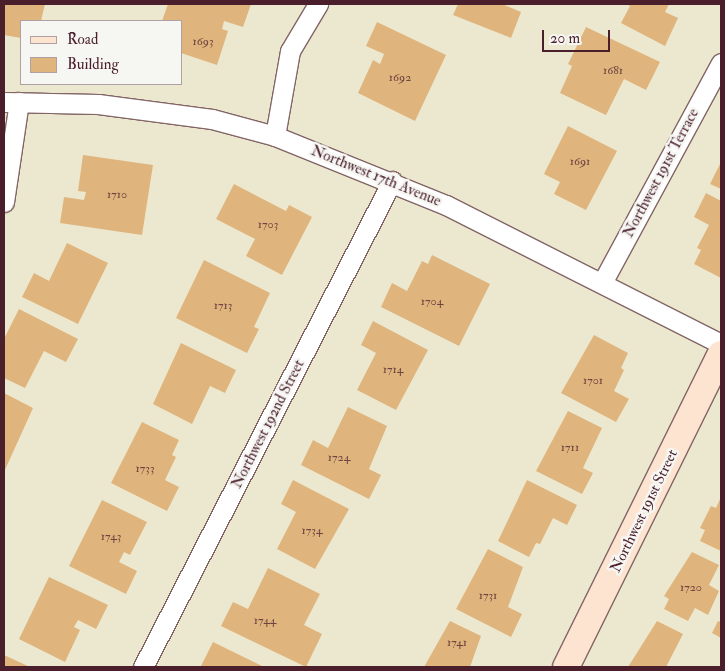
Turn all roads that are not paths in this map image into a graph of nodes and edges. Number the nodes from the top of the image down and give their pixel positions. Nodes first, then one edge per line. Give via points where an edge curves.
1 (318, 4) edge
2 (721, 63) edge
3 (11, 102) edge
4 (275, 136) junction
5 (392, 181) junction
6 (4, 202) edge
7 (602, 283) junction
8 (721, 344) edge
9 (721, 354) edge
10 (143, 667) edge
11 (566, 667) edge

1 - 4 street via 290,51
2 - 7 street, Northwest 191st Terrace
3 - 4 street, Northwest 17th Avenue via 107,105 212,119
3 - 6 street
4 - 5 street, Northwest 17th Avenue
5 - 7 street, Northwest 17th Avenue
5 - 10 street, Northwest 192nd Street
7 - 8 street, Northwest 17th Avenue
9 - 11 street, Northwest 191st Street

